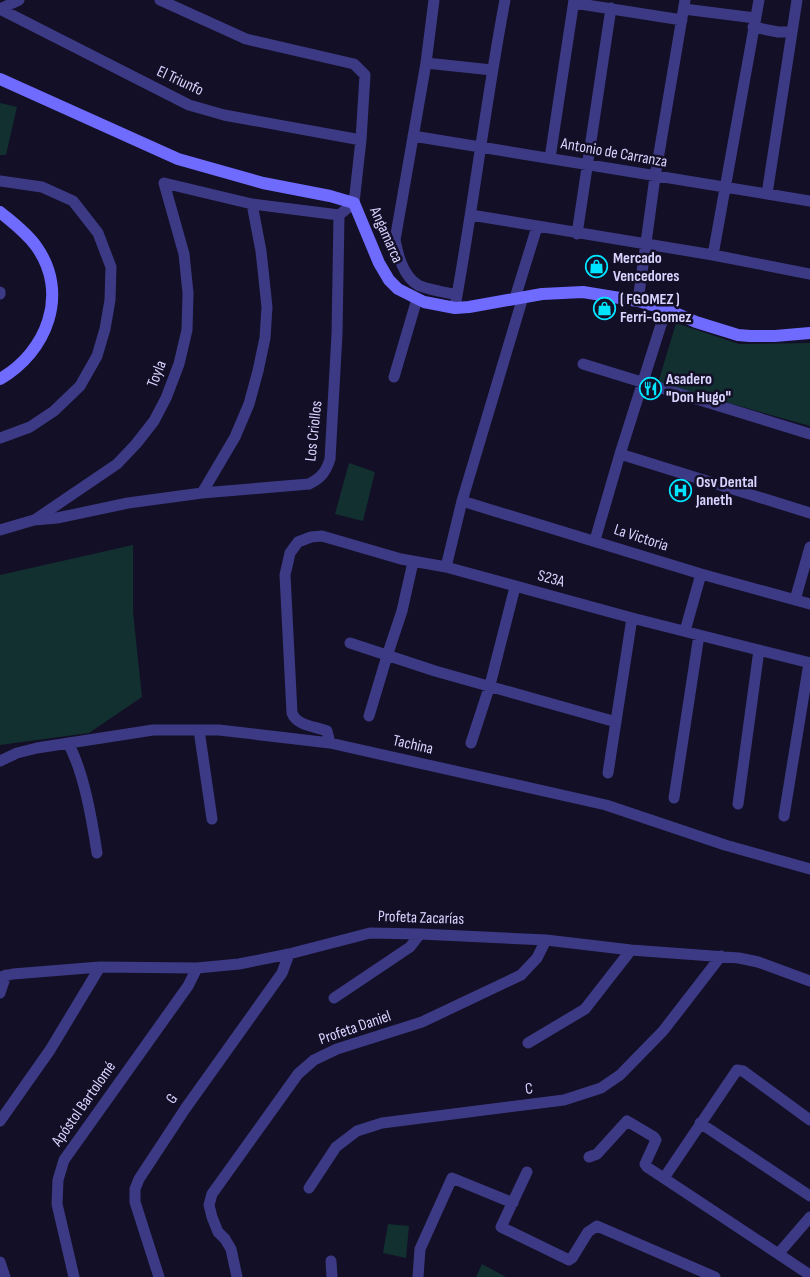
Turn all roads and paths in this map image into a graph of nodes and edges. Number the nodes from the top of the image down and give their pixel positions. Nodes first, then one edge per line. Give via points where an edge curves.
1 (20, 0) edge
2 (160, 0) edge
3 (434, 0) edge
4 (506, 0) edge
5 (758, 0) edge
6 (797, 0) edge
7 (574, 2) edge
8 (611, 8) junction
9 (0, 9) edge
10 (684, 10) edge
11 (754, 23) junction
12 (791, 32) junction
13 (426, 63) junction
14 (492, 70) junction
15 (0, 79) edge
16 (412, 136) junction
17 (361, 140) junction
18 (480, 147) junction
19 (550, 158) junction
20 (587, 165) junction
21 (655, 177) junction
22 (0, 181) edge
23 (724, 188) junction
24 (766, 194) junction
25 (810, 201) edge
26 (354, 203) junction
27 (252, 204) junction
28 (0, 212) edge
29 (339, 215) junction
30 (471, 215) junction
31 (537, 227) junction
32 (577, 234) junction
33 (647, 245) junction
34 (713, 255) junction
35 (810, 274) edge
36 (457, 295) junction
37 (519, 297) junction
38 (417, 299) junction
39 (638, 301) junction
40 (455, 308) junction
41 (666, 308) junction
42 (810, 333) edge
43 (583, 364) dead end
44 (394, 377) dead end
45 (0, 379) edge
46 (642, 383) junction
47 (810, 434) edge
48 (0, 438) edge
49 (620, 454) junction
50 (202, 493) junction
51 (462, 501) junction
52 (810, 513) edge
53 (34, 520) junction
54 (0, 530) edge
55 (595, 540) junction
56 (810, 547) edge
57 (413, 562) junction
58 (446, 567) junction
59 (701, 574) junction
60 (515, 587) junction
61 (795, 600) junction
62 (810, 604) edge
63 (632, 618) junction
64 (685, 631) junction
65 (699, 635) junction
66 (350, 643) dead end
67 (760, 650) junction
68 (387, 656) junction
69 (809, 663) edge
70 (490, 686) junction
71 (369, 716) dead end
72 (616, 722) junction
73 (199, 730) junction
74 (68, 743) junction
75 (330, 743) junction
76 (471, 743) dead end
77 (0, 761) edge
78 (608, 773) dead end
79 (674, 798) dead end
80 (738, 804) dead end
81 (784, 816) dead end
82 (212, 819) dead end
83 (97, 853) dead end
84 (810, 869) edge
85 (420, 934) junction
86 (546, 940) junction
87 (631, 950) junction
88 (289, 954) junction
89 (721, 956) junction
90 (100, 967) junction
91 (197, 968) junction
92 (3, 976) edge
93 (810, 981) edge
94 (0, 993) edge
95 (334, 998) dead end
96 (528, 1043) dead end
97 (810, 1120) edge
98 (0, 1121) edge
99 (700, 1123) junction
100 (589, 1157) dead end
101 (527, 1172) dead end
102 (664, 1178) junction
103 (309, 1188) dead end
104 (810, 1196) edge
105 (514, 1202) junction
106 (810, 1216) edge
107 (779, 1253) junction
108 (331, 1261) dead end
109 (0, 1262) edge
110 (810, 1274) edge
111 (4, 1277) edge
112 (74, 1277) edge
113 (158, 1277) edge
114 (237, 1277) edge
115 (332, 1277) edge
116 (418, 1277) edge
117 (716, 1277) edge

1 - 9 street
2 - 17 street via 246,39 354,64 365,75
3 - 13 street
4 - 14 street
5 - 11 street
6 - 12 street
7 - 8 street
7 - 19 street
8 - 10 street
8 - 20 street
9 - 17 street, El Triunfo via 189,105 224,115
10 - 11 street
10 - 21 street
11 - 12 street via 778,32
11 - 23 street
12 - 24 street
13 - 14 street
13 - 16 street
14 - 18 street
15 - 26 street, Angamarca via 178,159 263,183
16 - 18 street, Antonio de Carranza
16 - 36 street via 395,240 399,258 418,286
17 - 26 street
18 - 19 street, Antonio de Carranza
18 - 30 street
19 - 20 street, Antonio de Carranza
20 - 21 street, Antonio de Carranza
20 - 32 street
21 - 23 street, Antonio de Carranza
21 - 33 street
22 - 48 street via 42,187 73,202 98,233 111,267 105,329 97,356 80,386 54,411 30,426
23 - 24 street, Antonio de Carranza
23 - 34 street
24 - 25 street, Antonio de Carranza
26 - 29 street
26 - 38 street, Angamarca via 389,280
27 - 29 street
27 - 50 street via 262,251 267,307 265,338 249,404 235,437
27 - 53 street, Toyla via 164,184 184,254 188,293 187,330 166,398 154,421 117,464
28 - 45 street via 37,247 49,273 52,289 52,307 40,342 24,362
29 - 50 street, Los Criollos via 337,334 327,470 309,484
30 - 31 street
30 - 36 street
31 - 32 street
31 - 37 street
32 - 33 street
33 - 34 street
33 - 39 street
34 - 35 street
36 - 40 street
37 - 39 street, Angamarca via 583,292
37 - 40 street, Angamarca
37 - 51 street
38 - 40 street, Angamarca
38 - 44 street
39 - 41 street, Angamarca
41 - 42 street, Angamarca via 696,322 738,335
41 - 46 street
43 - 46 street
46 - 47 street
46 - 49 street
49 - 52 street
49 - 55 street
50 - 53 street, Los Criollos
51 - 55 street, La Victoria
51 - 58 street
53 - 54 street, Los Criollos
55 - 59 street, La Victoria
56 - 61 street
57 - 58 street, S23A
57 - 68 street
57 - 75 street, S23A via 322,536 298,542 290,553 285,575 292,712 298,722 327,732
58 - 60 street, S23A
59 - 61 street, La Victoria
59 - 64 street
60 - 63 street, S23A
60 - 70 street
61 - 62 street, La Victoria
63 - 64 street, S23A
63 - 72 street
64 - 65 street, S23A
65 - 67 street, S23A
65 - 79 street
66 - 68 street
67 - 69 street, S23A
67 - 80 street
68 - 70 street
68 - 71 street
69 - 81 street
70 - 72 street
70 - 76 street
72 - 78 street
73 - 74 street, Tachina via 153,730
73 - 75 street, Tachina
73 - 82 street
74 - 77 street, Tachina via 16,753
74 - 83 street via 84,786
75 - 84 street, Tachina via 606,805 725,845
85 - 86 street, Profeta Zacarías
85 - 88 street, Profeta Zacarías via 370,933
85 - 95 street via 410,947
86 - 87 street, Profeta Zacarías
86 - 114 street, Profeta Daniel via 537,958 522,975 422,1022 337,1049 314,1060 298,1074 212,1194 209,1205 218,1232 231,1249
87 - 89 street, Profeta Zacarías
87 - 96 street via 584,1009
88 - 91 street, Profeta Zacarías via 240,964
88 - 113 street, G via 282,973 139,1178 135,1202
89 - 93 street, Profeta Zacarías via 758,962
89 - 103 street, C via 662,1031 620,1075 601,1088 564,1100 382,1124 357,1131 336,1147
90 - 91 street, Profeta Zacarías
90 - 92 street, Profeta Zacarías
90 - 98 street via 50,1050
91 - 112 street, Apóstol Bartolomé via 188,986 64,1160 58,1180 57,1204
92 - 94 street
97 - 99 street via 743,1071 737,1070
99 - 102 street
99 - 104 street
100 - 102 street via 597,1154 627,1121 654,1137 655,1144 645,1164
101 - 105 street
102 - 107 street
105 - 116 street via 452,1178 420,1249
105 - 117 street via 501,1227 566,1260 572,1258 588,1232 597,1226
106 - 107 street
107 - 110 street
108 - 115 street
109 - 111 street

